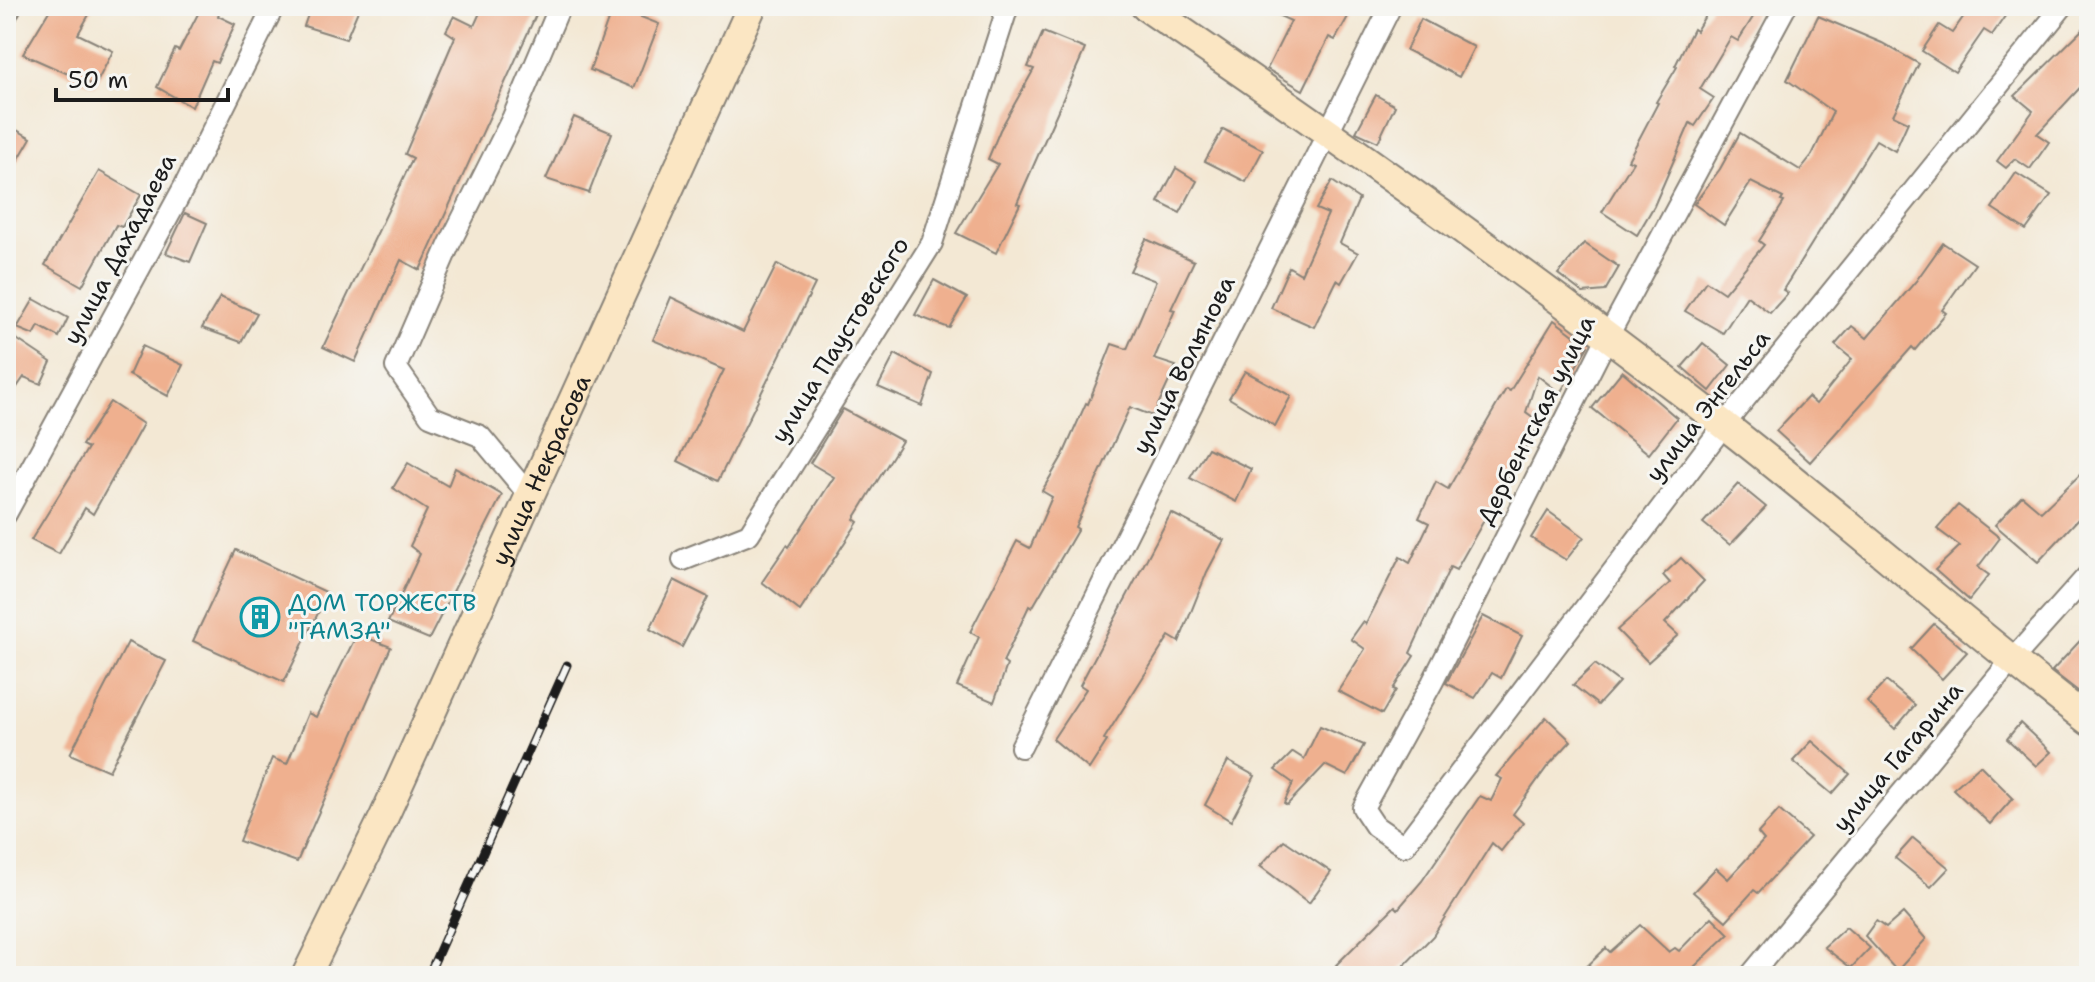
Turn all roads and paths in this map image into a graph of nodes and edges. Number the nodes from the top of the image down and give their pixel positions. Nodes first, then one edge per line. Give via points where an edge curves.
1 (11, 6) edge
2 (274, 6) edge
3 (560, 6) edge
4 (752, 6) edge
5 (1008, 6) edge
6 (1145, 6) edge
7 (1391, 6) edge
8 (1786, 6) edge
9 (2063, 6) edge
10 (6, 16) edge
11 (1330, 132) junction
12 (1608, 336) junction
13 (1724, 425) junction
14 (529, 495) junction
15 (6, 514) edge
16 (683, 560) dead end
17 (2089, 574) edge
18 (2011, 661) junction
19 (2089, 721) edge
20 (1021, 747) dead end
21 (1404, 846) joint
22 (306, 976) edge
23 (1750, 976) edge

1 - 10 street
2 - 15 street, улица Дахадаева via 184,187
3 - 14 street via 396,367 430,416 480,436
4 - 14 street, улица Некрасова
5 - 16 street, улица Паустовского via 932,243 749,534
6 - 11 street
7 - 11 street, улица Волынова
8 - 12 street, Дербентская улица
9 - 13 street, улица Энгельса
11 - 12 street
11 - 20 street, улица Волынова
12 - 13 street
12 - 21 street, Дербентская улица via 1363,808 1375,826
13 - 18 street
13 - 21 street, улица Энгельса
14 - 22 street, улица Некрасова
17 - 18 street, улица Гагарина
18 - 19 street
18 - 23 street, улица Гагарина

